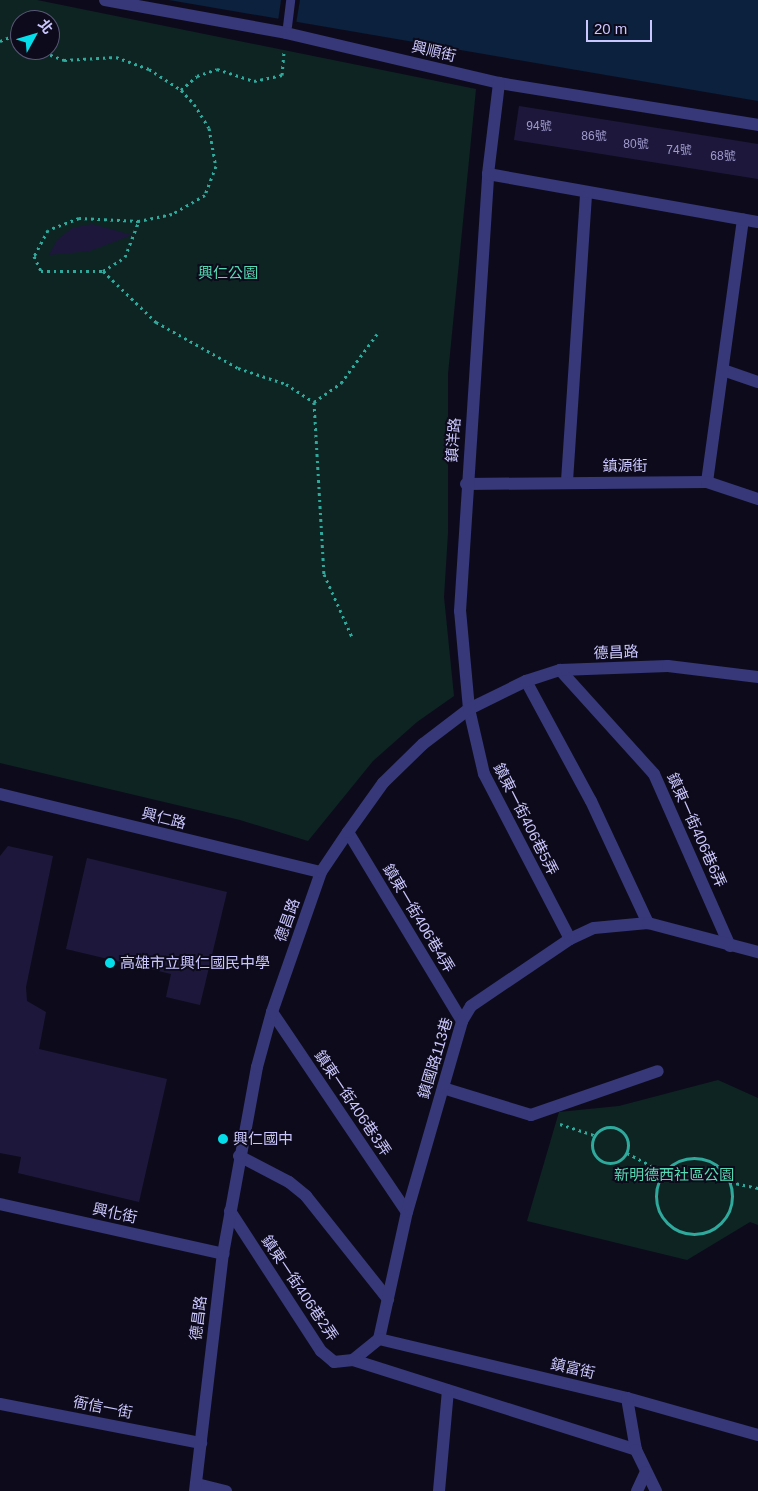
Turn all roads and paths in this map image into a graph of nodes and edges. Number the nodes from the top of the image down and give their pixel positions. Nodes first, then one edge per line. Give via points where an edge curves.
1 (105, 0) edge
2 (290, 0) edge
3 (287, 29) junction
4 (60, 58) edge
5 (499, 82) junction
6 (181, 90) junction
7 (758, 125) edge
8 (488, 174) junction
9 (586, 193) junction
10 (743, 219) junction
11 (138, 220) junction
12 (758, 222) edge
13 (103, 271) junction
14 (377, 334) dead end
15 (722, 370) junction
16 (758, 382) edge
17 (314, 402) junction
18 (567, 482) junction
19 (707, 482) junction
20 (466, 484) junction
21 (758, 499) edge
22 (352, 637) dead end
23 (560, 670) junction
24 (758, 677) edge
25 (526, 681) junction
26 (469, 709) junction
27 (0, 794) edge
28 (348, 832) junction
29 (321, 872) junction
30 (648, 923) junction
31 (570, 939) junction
32 (730, 946) junction
33 (758, 952) edge
34 (272, 1012) junction
35 (462, 1021) junction
36 (658, 1071) dead end
37 (443, 1088) junction
38 (531, 1115) junction
39 (594, 1135) junction
40 (627, 1153) junction
41 (239, 1156) junction
42 (663, 1172) junction
43 (730, 1182) junction
44 (758, 1188) edge
45 (0, 1204) edge
46 (230, 1211) junction
47 (407, 1212) junction
48 (222, 1254) junction
49 (388, 1299) junction
50 (379, 1339) junction
51 (352, 1360) junction
52 (448, 1390) junction
53 (627, 1398) junction
54 (0, 1404) edge
55 (758, 1435) edge
56 (201, 1443) junction
57 (636, 1450) junction
58 (646, 1472) junction
59 (196, 1488) edge
60 (226, 1491) edge
61 (439, 1491) edge
62 (637, 1491) edge
63 (656, 1491) edge

1 - 3 street, 興順街
2 - 3 lane
3 - 5 street, 興順街
3 - 6 path via 282,75 254,80 217,69 197,76
4 - 6 path via 116,57 149,69
5 - 7 street, 興順街
5 - 8 street, 鎮洋路
6 - 11 path via 209,128 216,166 204,195 172,214
8 - 9 street
8 - 20 street, 鎮洋路
9 - 10 street
9 - 18 street
10 - 12 street
10 - 15 street
11 - 13 path via 124,256
11 - 13 path via 78,218 48,230 34,256 41,271
13 - 17 path via 156,322 238,368 286,384
14 - 17 path via 341,383
15 - 16 street
15 - 19 street
17 - 22 path via 324,574
18 - 19 street, 鎮源街
18 - 20 street, 鎮源街
19 - 21 street, 鎮源街
20 - 26 street, 鎮洋路 via 460,611
23 - 24 street, 德昌路 via 668,666
23 - 25 street, 德昌路
23 - 32 street, 鎮東一街406巷6弄 via 654,774
25 - 26 street, 德昌路
25 - 30 street via 591,801
26 - 28 street, 德昌路 via 422,744 383,783
26 - 31 street, 鎮東一街406巷5弄 via 484,774
27 - 29 street, 興仁路
28 - 29 street, 德昌路
28 - 35 street, 鎮東一街406巷4弄
29 - 34 street, 德昌路
30 - 31 street, 鎮國路113巷 via 594,928
30 - 32 street, 鎮國路113巷
31 - 35 street, 鎮國路113巷 via 479,997
32 - 33 street, 鎮國路113巷
34 - 41 street, 德昌路
34 - 47 street, 鎮東一街406巷3弄
35 - 37 street, 鎮國路113巷
36 - 38 street
37 - 38 street
37 - 47 street, 鎮國路113巷
38 - 39 path
39 - 40 path via 601,1129 618,1129 629,1143
39 - 40 path via 591,1143 593,1154 600,1162 616,1163
40 - 42 path
41 - 46 street, 德昌路
41 - 49 street via 289,1182 306,1196
42 - 43 path via 680,1160 700,1158 713,1162
42 - 43 path via 656,1191 658,1211 671,1227 689,1235 702,1234 725,1220 733,1195
43 - 44 path
45 - 48 street, 興化街
46 - 48 street, 德昌路
46 - 51 street, 鎮東一街406巷2弄 via 321,1351 334,1362
47 - 49 street, 鎮國路113巷
48 - 56 street, 德昌路
49 - 50 street, 鎮國路113巷
50 - 51 street
50 - 53 street, 鎮富街
51 - 52 street, 鎮東一街406巷2弄
52 - 57 street, 鎮東一街406巷2弄
52 - 61 street
53 - 55 street, 鎮富街
53 - 57 street
54 - 56 street, 衙信一街
56 - 59 street, 德昌路
57 - 58 street
58 - 62 street
58 - 63 street
59 - 60 street

